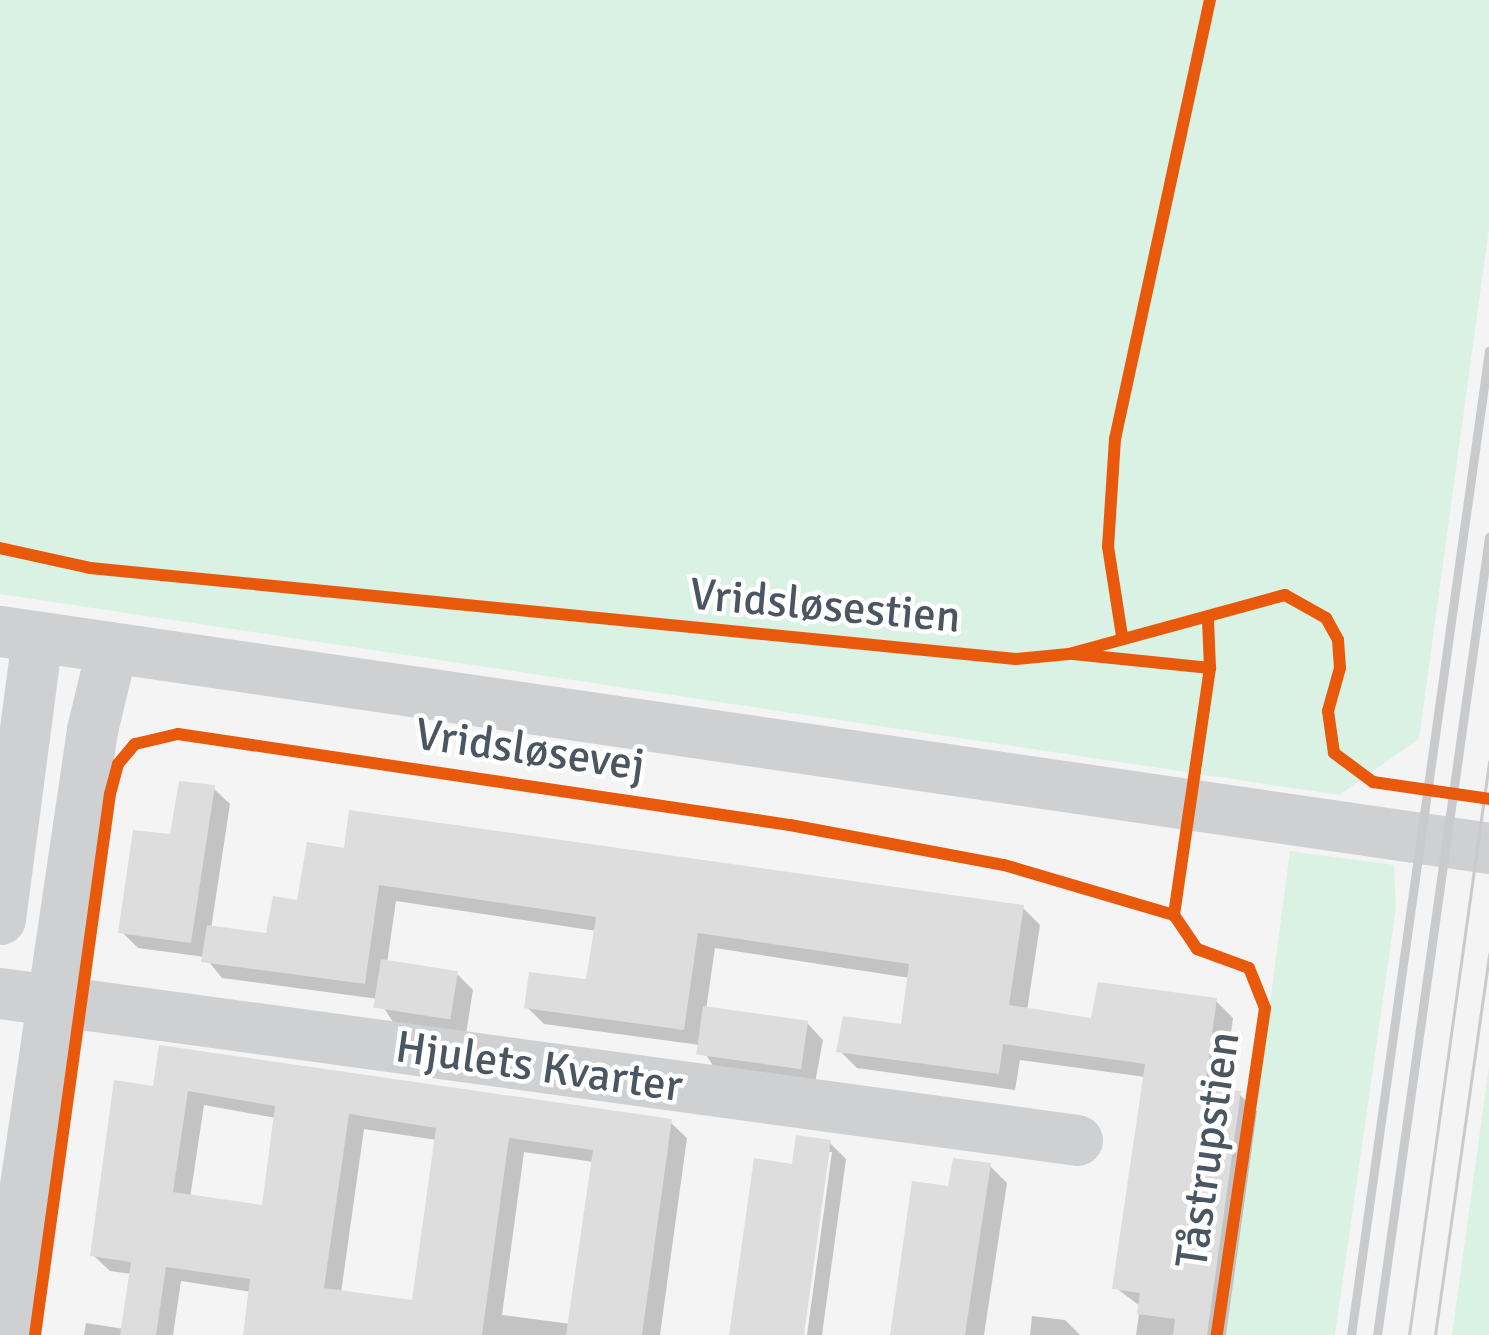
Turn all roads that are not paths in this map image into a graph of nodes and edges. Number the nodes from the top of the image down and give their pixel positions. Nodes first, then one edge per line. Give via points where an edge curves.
1 (19, 634) edge
2 (112, 647) junction
3 (1489, 848) edge
4 (0, 919) edge
5 (0, 992) edge
6 (51, 999) junction
7 (1078, 1140) dead end
8 (3, 1335) edge

1 - 2 street, Vridsløsevej
1 - 4 street
2 - 3 street, Vridsløsevej
2 - 6 street
5 - 6 street, Hjulets Kvarter
6 - 7 street, Hjulets Kvarter
6 - 8 street

